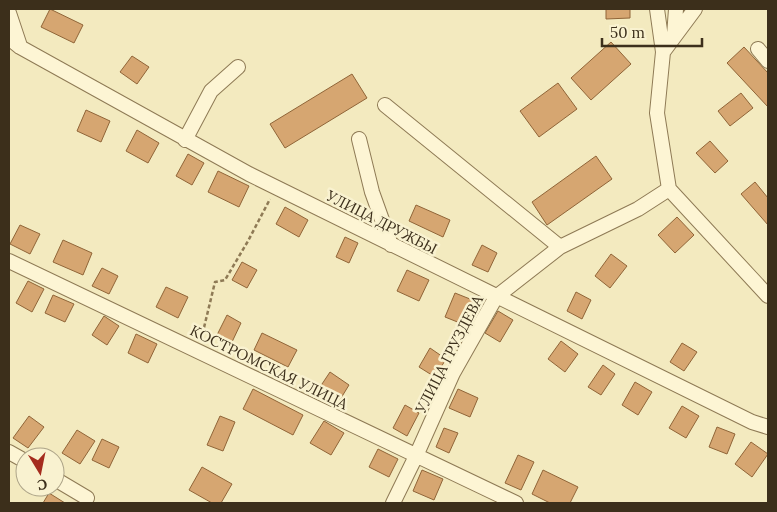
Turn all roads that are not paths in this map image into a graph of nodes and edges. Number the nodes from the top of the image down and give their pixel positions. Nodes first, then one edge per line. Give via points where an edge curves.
1 (657, 9) edge
2 (676, 9) edge
3 (695, 9) edge
4 (9, 13) edge
5 (674, 37) junction
6 (9, 38) edge
7 (20, 47) junction
8 (758, 49) dead end
9 (663, 52) junction
10 (768, 61) edge
11 (238, 67) dead end
12 (385, 105) dead end
13 (359, 139) dead end
14 (185, 140) junction
15 (669, 189) junction
16 (391, 245) junction
17 (560, 247) junction
18 (9, 262) edge
19 (768, 296) edge
20 (496, 297) junction
21 (768, 427) edge
22 (416, 456) junction
23 (65, 485) edge
24 (87, 498) dead end
25 (393, 503) edge
26 (516, 503) edge

1 - 9 street
2 - 5 street
3 - 5 street
4 - 7 street
5 - 9 street
6 - 7 street, УЛИЦА ДРУЖБЫ
7 - 14 street, УЛИЦА ДРУЖБЫ
8 - 10 street
9 - 15 street via 657,112
11 - 14 street via 211,91
12 - 17 street
13 - 16 street via 372,192
14 - 16 street, УЛИЦА ДРУЖБЫ
15 - 17 street, УЛИЦА ГРУЗДЕВА via 638,209
15 - 19 street
16 - 20 street, УЛИЦА ДРУЖБЫ
17 - 20 street, УЛИЦА ГРУЗДЕВА
18 - 22 street, КОСТРОМСКАЯ УЛИЦА
20 - 21 street, УЛИЦА ДРУЖБЫ
20 - 22 street, УЛИЦА ГРУЗДЕВА via 453,373
22 - 25 street, УЛИЦА ГРУЗДЕВА
22 - 26 street, КОСТРОМСКАЯ УЛИЦА
23 - 24 street

